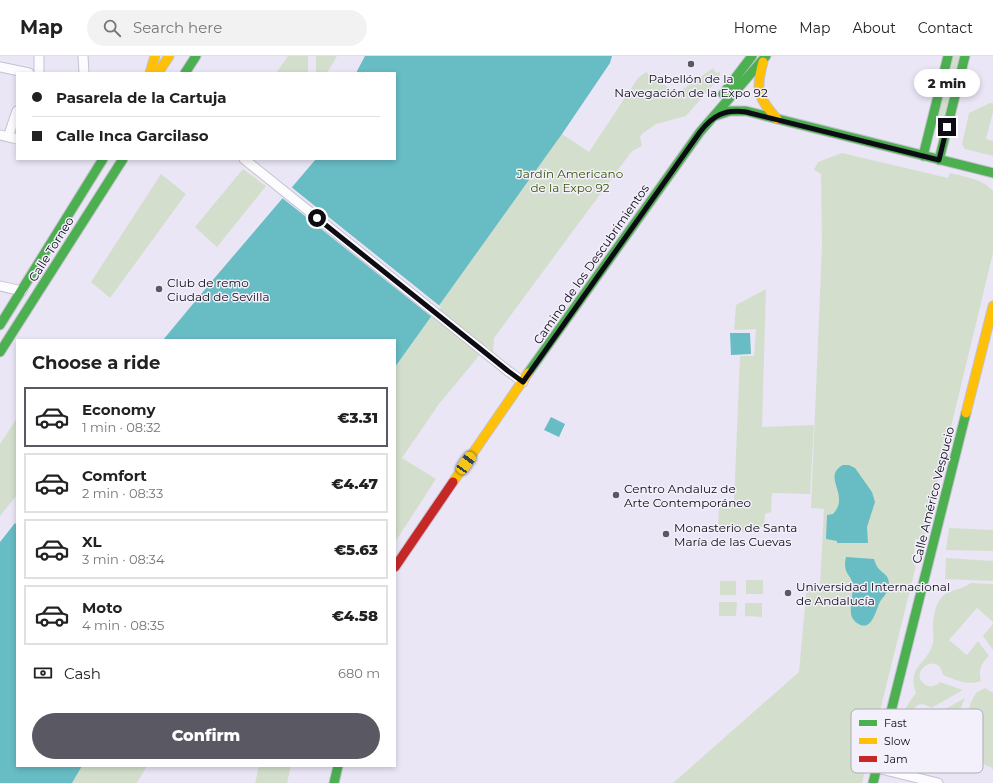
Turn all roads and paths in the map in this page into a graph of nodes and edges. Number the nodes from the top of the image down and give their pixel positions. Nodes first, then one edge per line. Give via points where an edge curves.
1 (39, 56) edge
2 (83, 56) edge
3 (155, 56) edge
4 (170, 56) edge
5 (188, 56) edge
6 (196, 56) edge
7 (752, 56) edge
8 (948, 56) edge
9 (965, 56) edge
10 (764, 58) edge
11 (0, 67) edge
12 (24, 72) edge
13 (40, 72) edge
14 (84, 72) edge
15 (150, 72) edge
16 (159, 72) edge
17 (179, 72) edge
18 (186, 72) edge
19 (16, 114) edge
20 (715, 116) junction
21 (777, 119) junction
22 (8, 137) edge
23 (924, 156) junction
24 (100, 160) edge
25 (122, 160) edge
26 (245, 160) edge
27 (939, 160) junction
28 (993, 173) edge
29 (0, 286) edge
30 (22, 291) junction
31 (993, 306) edge
32 (0, 325) edge
33 (0, 352) edge
34 (523, 382) junction
35 (396, 565) edge
36 (892, 709) edge
37 (338, 767) edge
38 (876, 773) edge
39 (897, 773) edge
40 (334, 783) edge
41 (873, 783) edge
42 (938, 783) edge

1 - 13 street
2 - 14 street
3 - 15 street
4 - 16 street
5 - 17 street
6 - 18 street
7 - 20 street, Camino de los Descubrimientos via 723,94
8 - 23 street
9 - 27 street
10 - 20 street, Camino de los Descubrimientos
10 - 21 street via 757,84 758,94
11 - 12 street
19 - 22 street
20 - 21 street via 735,110
20 - 34 street, Camino de los Descubrimientos via 700,132
21 - 23 street
23 - 27 street
24 - 30 street, Calle Torneo
25 - 33 street, Calle Torneo
26 - 34 street
27 - 28 street
29 - 30 street
30 - 32 street, Calle Torneo
31 - 36 street, Calle Américo Vespucio
34 - 35 street, Camino de los Descubrimientos
37 - 40 street
38 - 41 street, Calle Américo Vespucio
39 - 42 street

